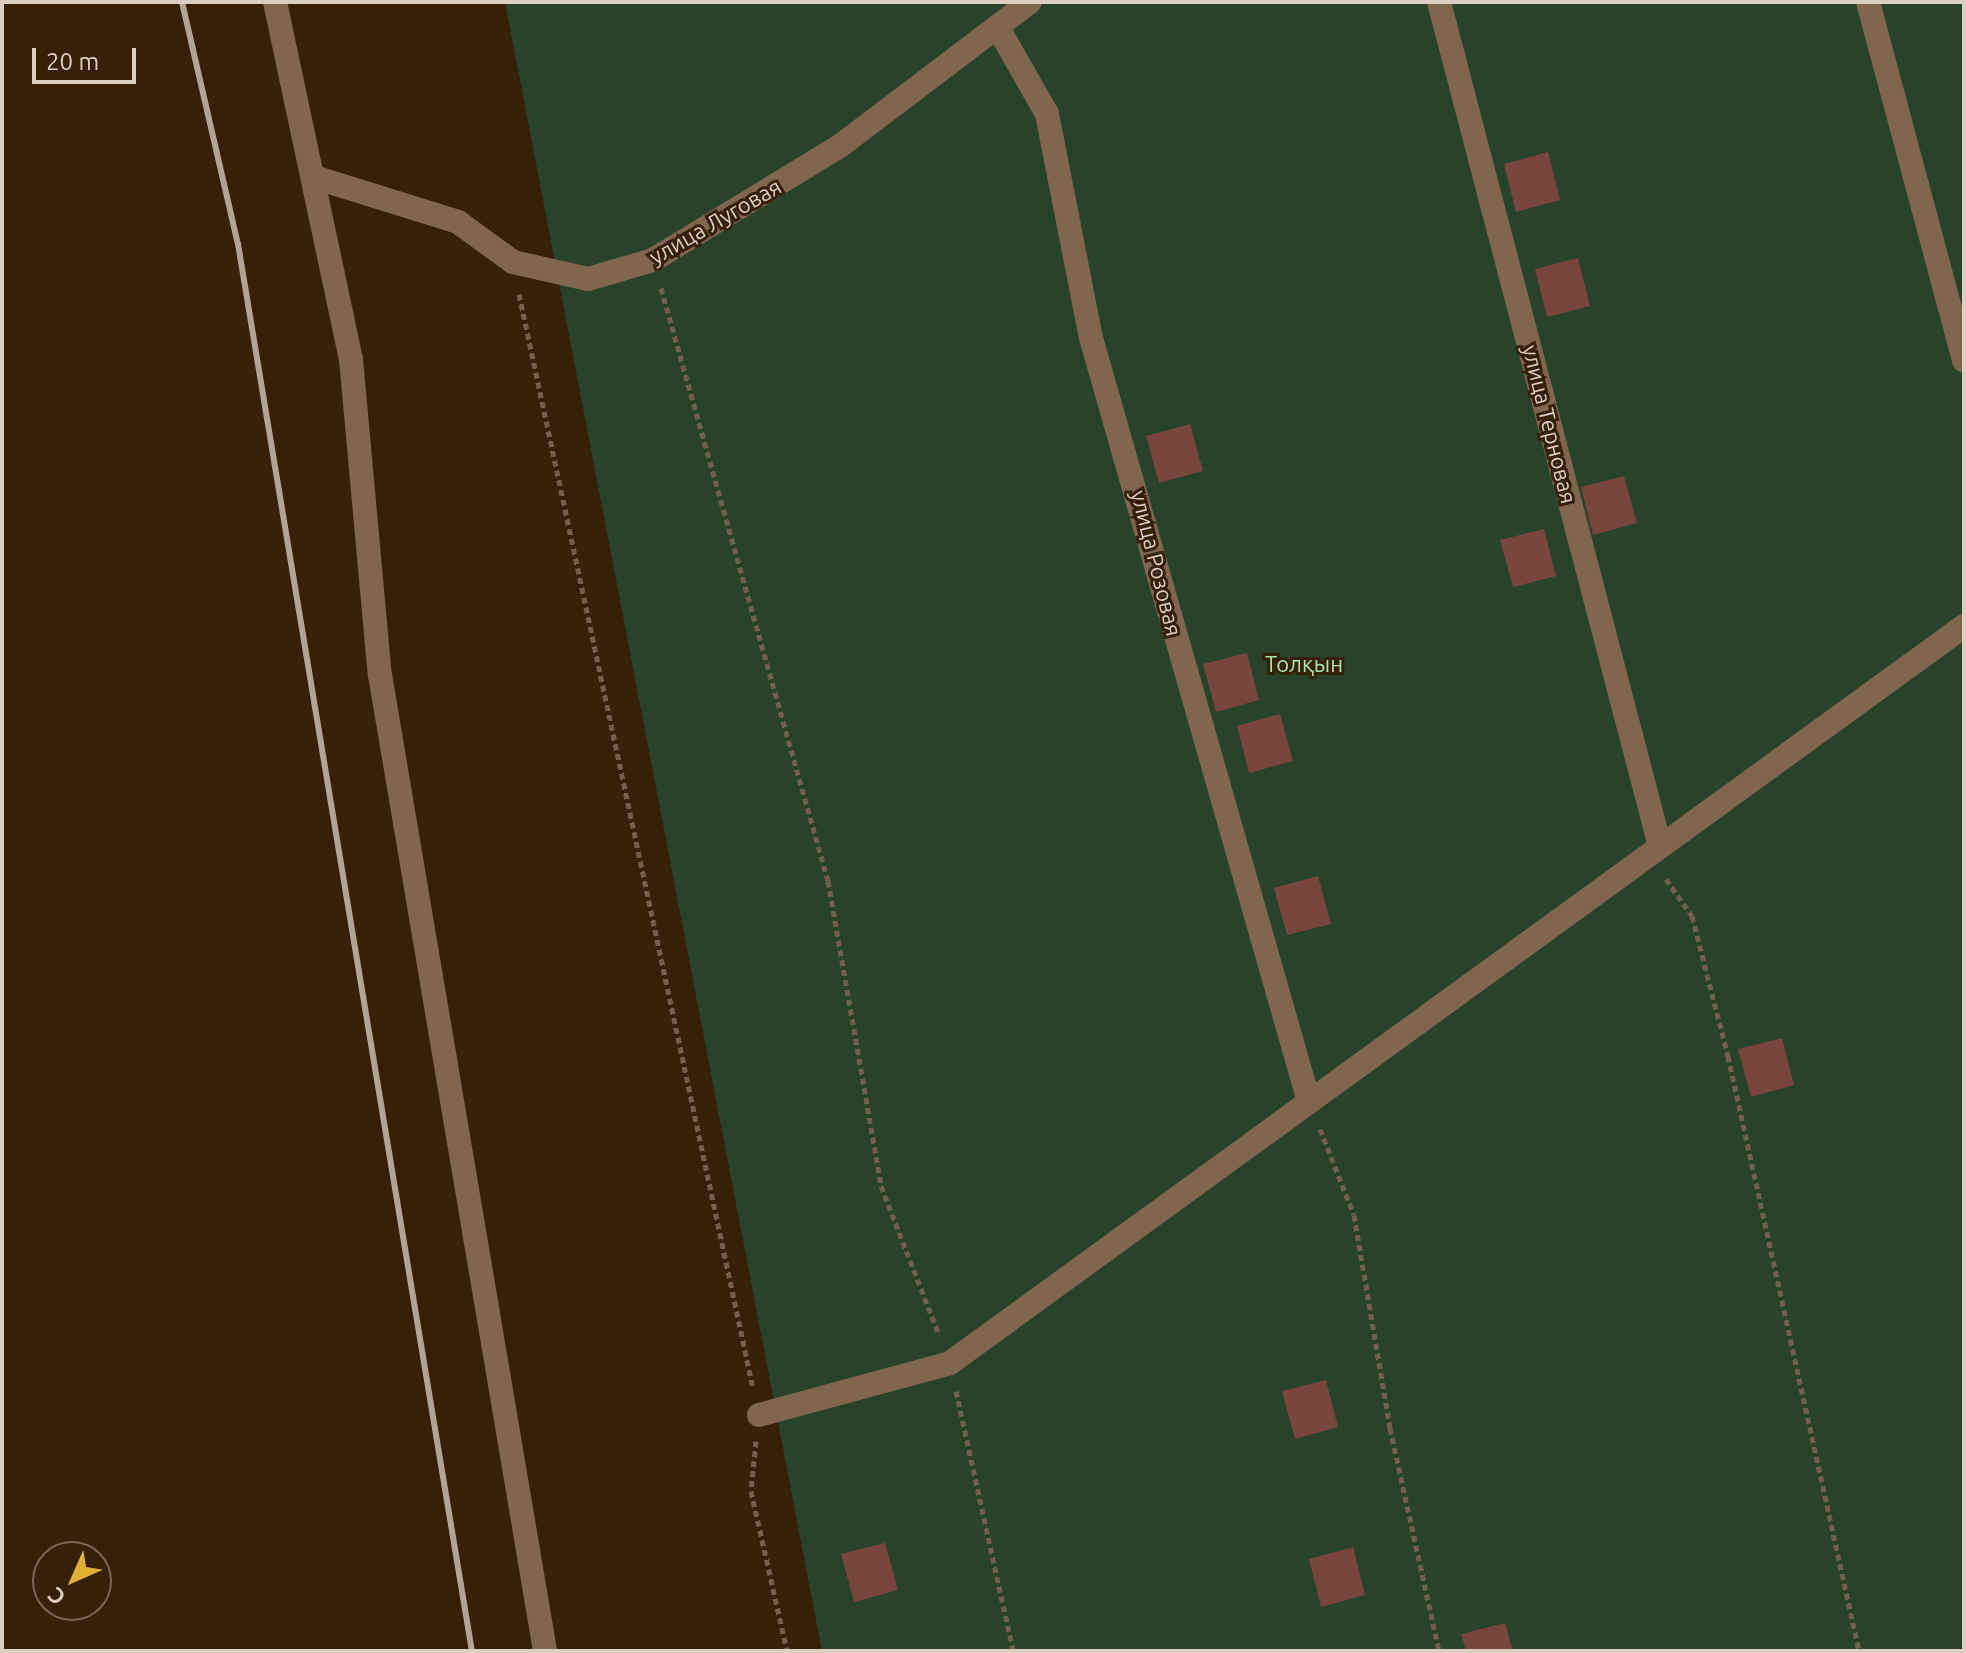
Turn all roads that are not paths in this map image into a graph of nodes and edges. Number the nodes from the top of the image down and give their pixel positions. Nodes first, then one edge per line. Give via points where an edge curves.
1 (275, 2) edge
2 (1439, 2) edge
3 (1868, 2) edge
4 (1024, 4) edge
5 (998, 28) junction
6 (317, 178) junction
7 (1964, 360) edge
8 (1964, 626) edge
9 (1655, 850) junction
10 (1309, 1102) junction
11 (759, 1415) road end
12 (545, 1651) edge

1 - 6 street
2 - 9 street, улица Терновая
3 - 7 street
4 - 5 street, улица Луговая
5 - 6 street, улица Луговая via 840,146 653,260 588,279 513,262 458,222
5 - 10 street, улица Розовая via 1047,114 1091,338
6 - 12 street via 351,359 380,675
8 - 9 street
9 - 10 street
10 - 11 street via 950,1363

